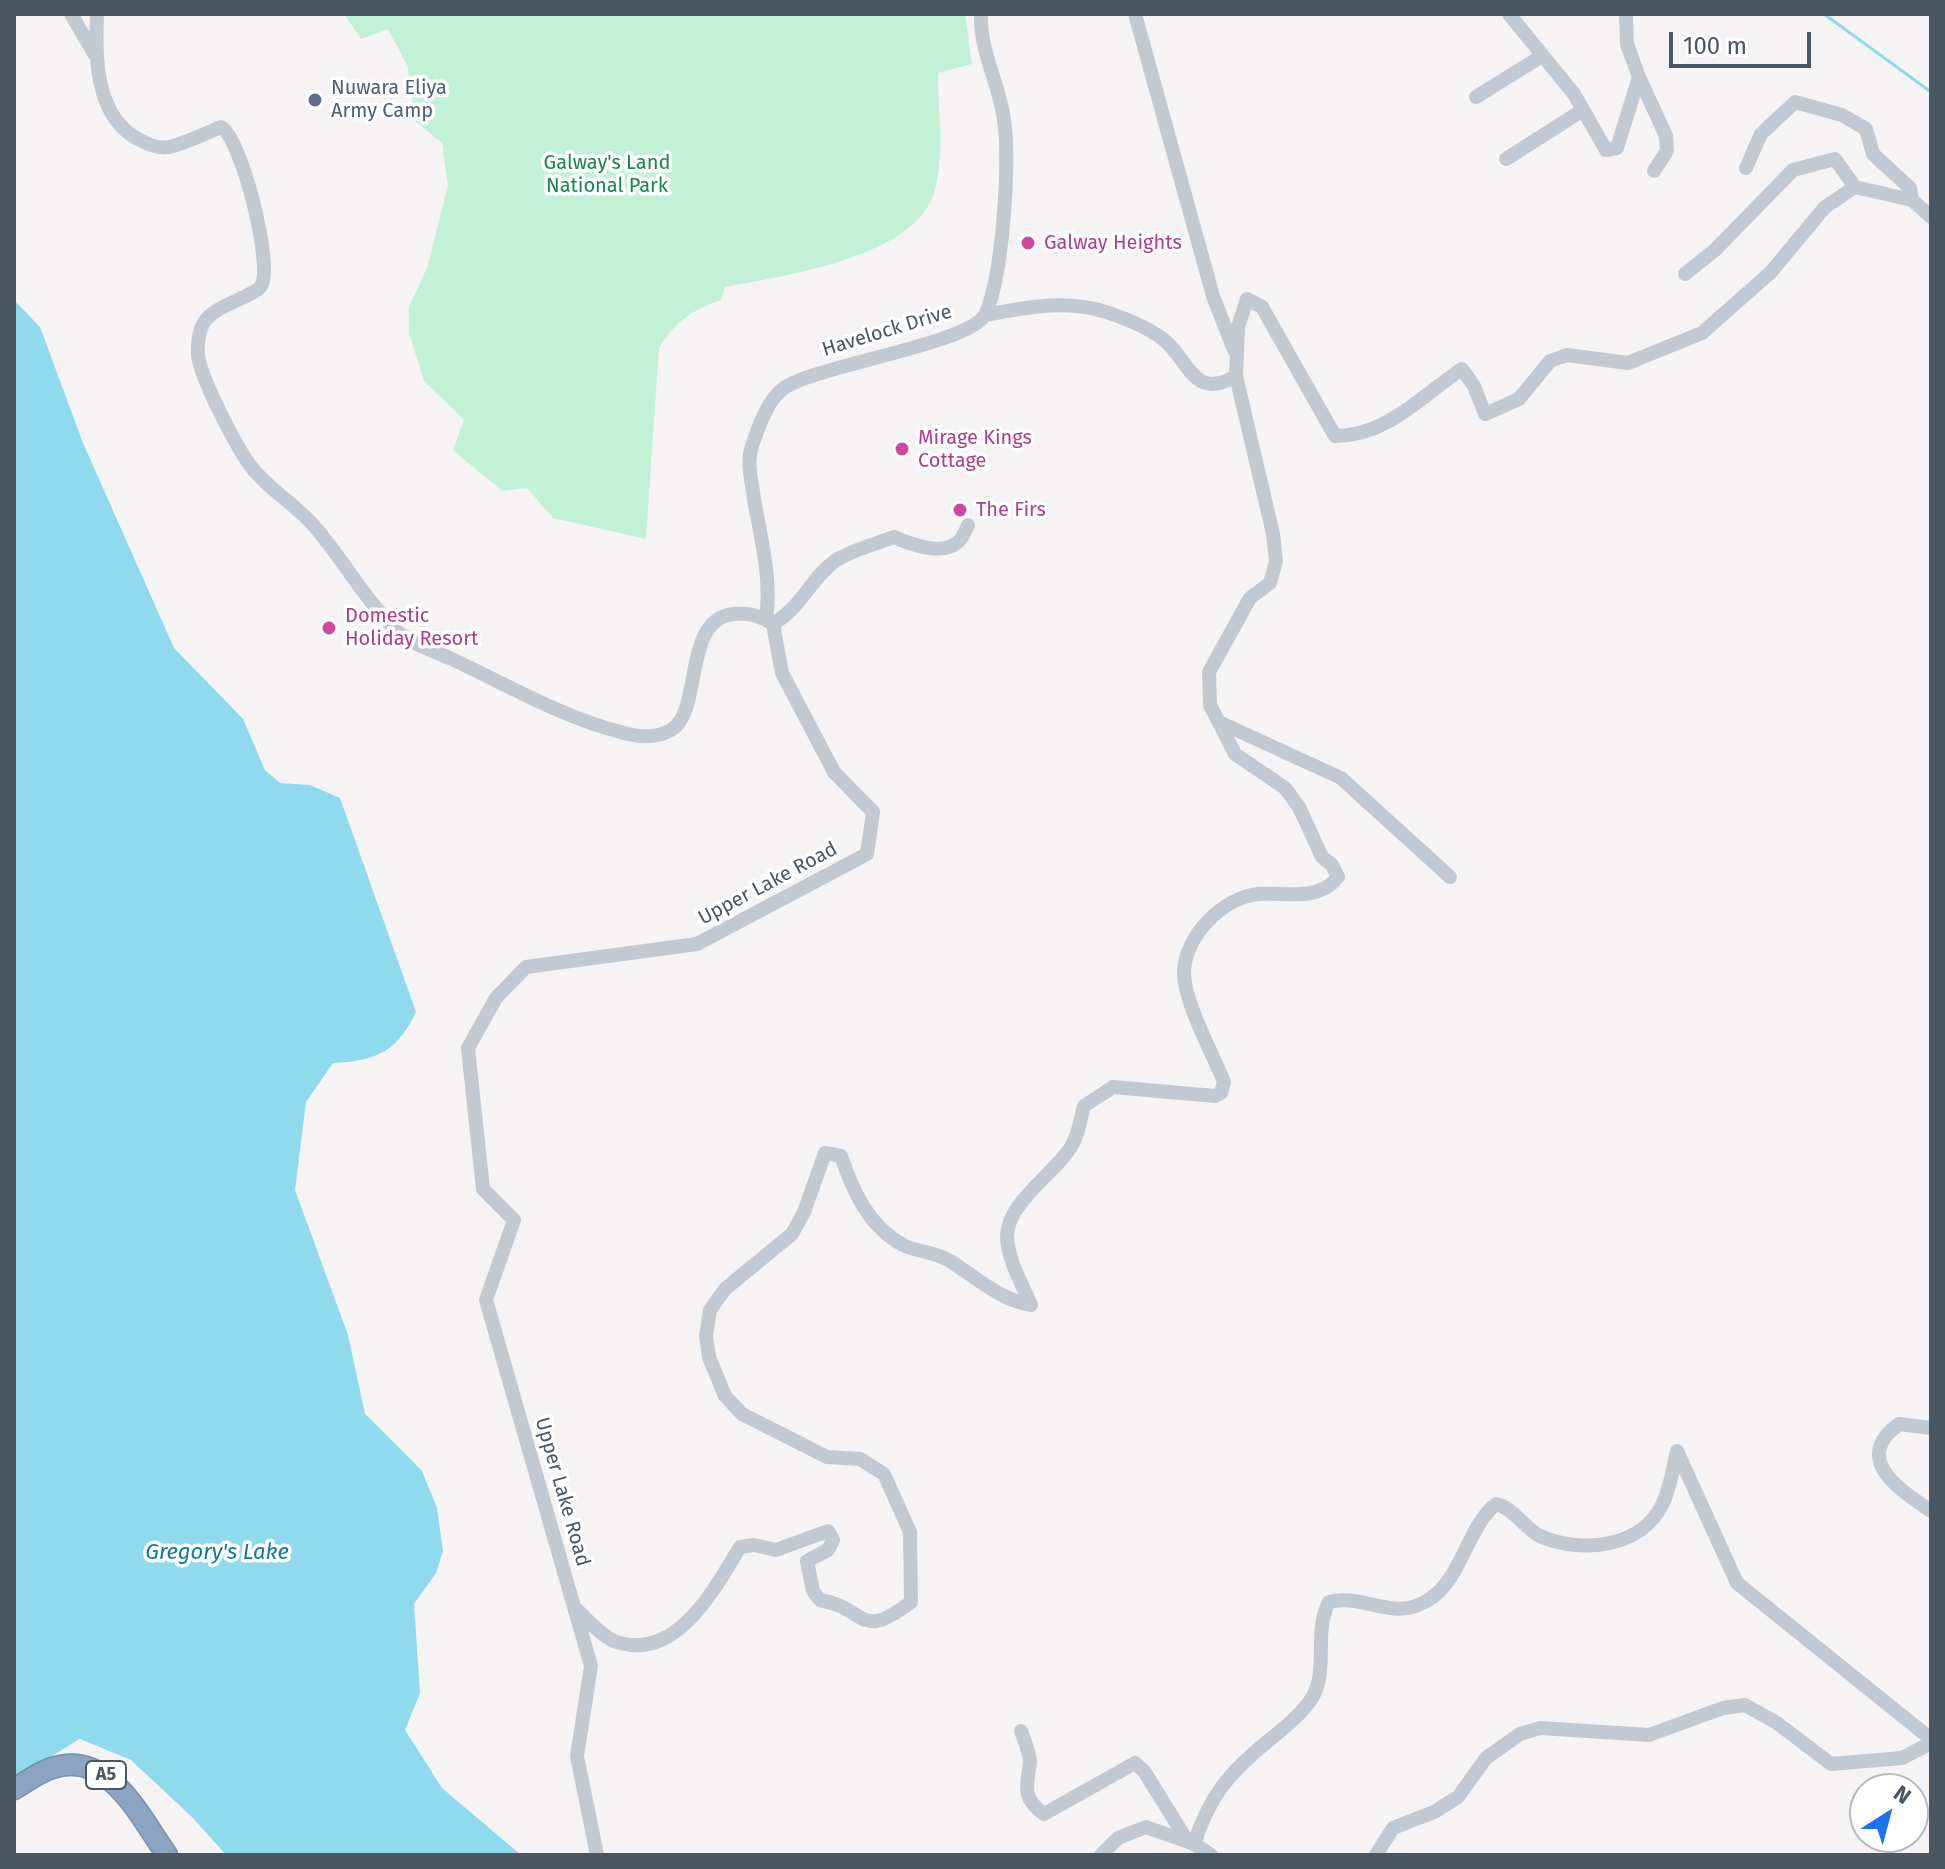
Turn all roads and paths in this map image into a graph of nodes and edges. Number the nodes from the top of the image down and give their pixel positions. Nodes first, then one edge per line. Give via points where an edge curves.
1 (71, 14) edge
2 (97, 14) edge
3 (981, 14) edge
4 (1135, 14) edge
5 (1509, 14) edge
6 (1626, 14) edge
7 (95, 55) junction
8 (1542, 56) junction
9 (1639, 77) junction
10 (1476, 97) dead end
11 (1583, 110) junction
12 (1506, 159) dead end
13 (1746, 168) dead end
14 (1654, 171) dead end
15 (1855, 187) junction
16 (1912, 200) junction
17 (1931, 217) edge
18 (1685, 274) dead end
19 (986, 315) junction
20 (1235, 354) junction
21 (1236, 376) junction
22 (968, 525) dead end
23 (769, 621) junction
24 (1218, 722) junction
25 (1450, 877) dead end
26 (1931, 1428) edge
27 (1931, 1511) edge
28 (575, 1608) junction
29 (1021, 1731) dead end
30 (1931, 1741) edge
31 (14, 1789) edge
32 (1191, 1843) junction
33 (167, 1855) edge
34 (597, 1855) edge
35 (1101, 1855) edge
36 (1211, 1855) edge
37 (1376, 1855) edge

1 - 7 street
2 - 7 street
3 - 19 street via 1005,121 1006,172 997,266
4 - 20 street via 1213,296
5 - 8 street
6 - 9 street via 1627,44
7 - 23 street via 108,110 133,137 167,147 221,127 236,144 256,207 265,270 256,290 202,323 198,359 253,468 314,526 400,634 565,713 649,737 672,730 683,717 695,659 711,626 727,614
8 - 10 street
8 - 11 street
9 - 11 street via 1617,148 1606,150
9 - 14 street via 1666,136 1667,151
11 - 12 street
13 - 16 street via 1761,134 1795,102 1842,115 1866,129 1873,154 1910,188
15 - 16 street
15 - 18 street via 1835,159 1793,170
15 - 20 street via 1825,207 1771,272 1702,333 1628,363 1567,355 1550,361 1519,399 1485,414 1462,369 1392,421 1335,436 1262,307 1247,299
16 - 17 street
19 - 21 street via 1037,306 1106,311 1165,341 1195,379 1208,384
19 - 23 street, Havelock Drive via 945,338 807,376 781,390 765,414 748,465 770,595
20 - 21 street
21 - 24 street via 1276,561 1270,583 1250,598 1209,672 1210,705
22 - 23 street via 958,542 946,547 915,546 894,537 836,560 793,611
23 - 28 street, Upper Lake Road via 782,673 834,772 873,812 867,854 697,944 526,967 496,998 468,1048 483,1189 514,1220 486,1300
24 - 25 street via 1341,778
24 - 28 street via 1235,754 1285,788 1338,877 1331,887 1300,896 1256,894 1211,917 1198,932 1184,972 1224,1082 1221,1093 1113,1087 1084,1106 1074,1143 1013,1216 1007,1234 1031,1305 1013,1302 946,1258 904,1245 876,1224 855,1194 841,1156 825,1153 792,1234 725,1289 710,1310 709,1357 725,1396 742,1414 827,1457 860,1459 884,1474 910,1532 911,1602 875,1623 863,1622 840,1604 820,1600 807,1561 828,1550 833,1540 828,1531 776,1550 740,1547 711,1594 669,1638 655,1644 612,1640
26 - 27 street via 1899,1424 1886,1433 1880,1447 1889,1482
28 - 34 street, Upper Lake Road via 591,1666 577,1756
29 - 32 street via 1030,1759 1024,1785 1034,1807 1044,1814 1135,1763
30 - 32 street via 1737,1583 1677,1451 1662,1505 1648,1524 1624,1540 1582,1547 1565,1543 1542,1536 1507,1506 1496,1504 1485,1513 1452,1576 1416,1606 1329,1602 1320,1618 1314,1695 1218,1789
30 - 37 street via 1902,1758 1831,1764 1745,1705 1649,1735 1540,1728 1520,1734 1486,1758 1458,1797 1393,1828
31 - 33 highway, A5 via 51,1768 85,1765 119,1788
32 - 35 street via 1146,1827 1118,1838
32 - 36 street

